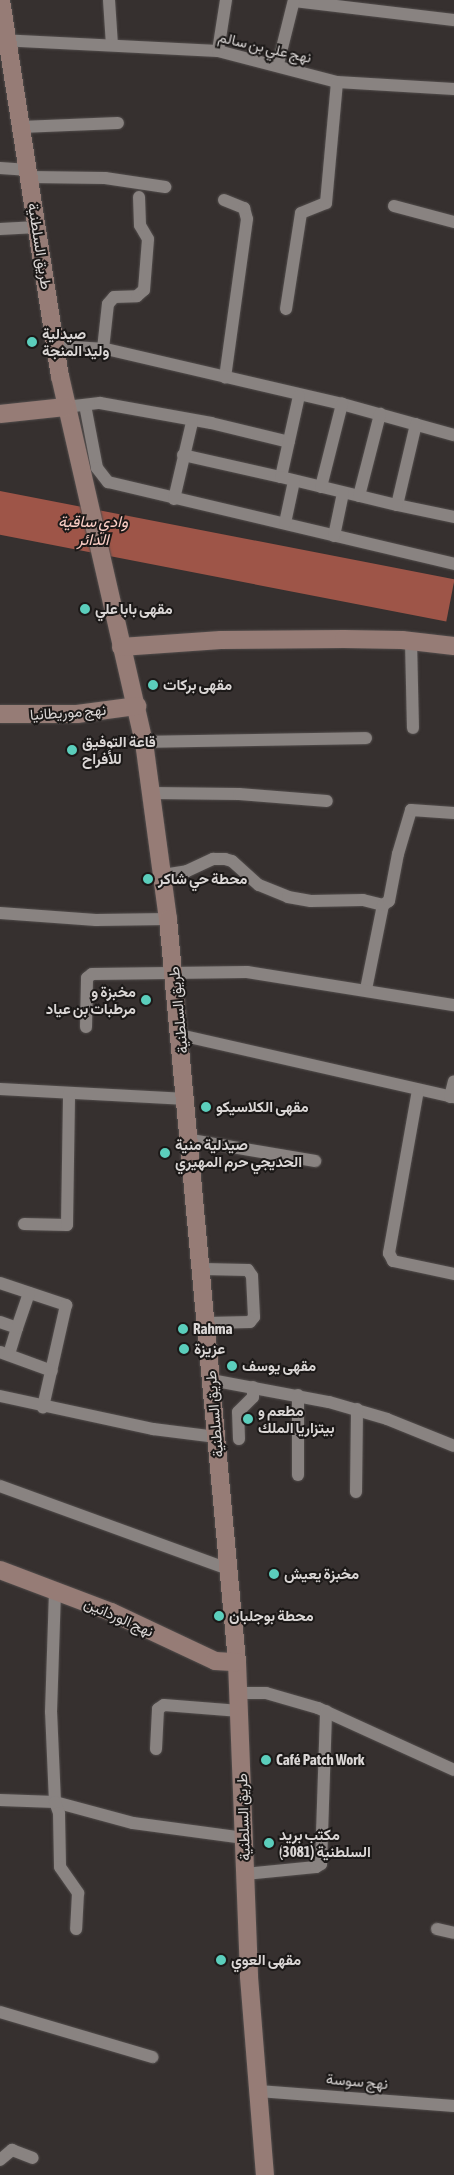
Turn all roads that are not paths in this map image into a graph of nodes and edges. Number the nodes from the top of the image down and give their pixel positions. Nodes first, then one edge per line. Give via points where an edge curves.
1 (1, 0) edge
2 (109, 0) edge
3 (226, 0) edge
4 (294, 0) edge
5 (454, 20) edge
6 (4, 41) edge
7 (112, 45) junction
8 (218, 51) junction
9 (278, 64) junction
10 (337, 82) junction
11 (454, 89) edge
12 (118, 123) dead end
13 (21, 127) junction
14 (0, 168) edge
15 (29, 174) junction
16 (165, 187) dead end
17 (139, 197) dead end
18 (224, 200) dead end
19 (394, 206) dead end
20 (454, 222) edge
21 (37, 227) junction
22 (0, 228) edge
23 (286, 309) dead end
24 (56, 346) junction
25 (103, 348) junction
26 (225, 377) junction
27 (299, 396) junction
28 (342, 404) junction
29 (85, 405) junction
30 (66, 407) junction
31 (0, 414) edge
32 (380, 414) junction
33 (192, 422) junction
34 (416, 424) junction
35 (454, 435) edge
36 (289, 442) junction
37 (183, 455) junction
38 (280, 477) junction
39 (294, 481) junction
40 (321, 487) junction
41 (343, 493) junction
42 (359, 496) junction
43 (174, 499) junction
44 (397, 506) junction
45 (454, 517) edge
46 (285, 523) junction
47 (334, 536) junction
48 (454, 564) edge
49 (411, 641) junction
50 (454, 646) edge
51 (121, 647) junction
52 (137, 706) junction
53 (0, 714) edge
54 (413, 728) dead end
55 (366, 738) dead end
56 (144, 742) junction
57 (152, 793) junction
58 (327, 801) dead end
59 (454, 813) edge
60 (163, 874) junction
61 (383, 906) junction
62 (0, 913) edge
63 (168, 918) junction
64 (174, 973) junction
65 (366, 989) junction
66 (454, 1005) edge
67 (86, 1027) dead end
68 (180, 1035) junction
69 (454, 1081) edge
70 (0, 1089) edge
71 (418, 1090) junction
72 (69, 1093) junction
73 (452, 1097) edge
74 (187, 1099) junction
75 (191, 1140) junction
76 (315, 1161) dead end
77 (24, 1224) dead end
78 (202, 1269) junction
79 (454, 1274) edge
80 (0, 1283) edge
81 (29, 1293) junction
82 (0, 1322) edge
83 (207, 1324) junction
84 (18, 1328) junction
85 (4, 1354) edge
86 (52, 1371) junction
87 (211, 1380) junction
88 (253, 1386) junction
89 (298, 1395) junction
90 (0, 1396) edge
91 (43, 1407) junction
92 (357, 1409) junction
93 (216, 1437) junction
94 (239, 1439) dead end
95 (454, 1446) edge
96 (298, 1475) dead end
97 (0, 1486) edge
98 (356, 1492) dead end
99 (228, 1569) junction
100 (0, 1570) edge
101 (55, 1589) junction
102 (237, 1662) junction
103 (239, 1693) junction
104 (240, 1711) junction
105 (326, 1711) junction
106 (156, 1749) dead end
107 (454, 1770) edge
108 (0, 1800) edge
109 (54, 1802) junction
110 (244, 1838) junction
111 (245, 1874) junction
112 (76, 1929) dead end
113 (437, 1929) dead end
114 (454, 1933) edge
115 (0, 2012) edge
116 (152, 2057) dead end
117 (258, 2092) junction
118 (454, 2106) edge
119 (33, 2158) dead end
120 (0, 2160) edge
121 (265, 2175) edge

1 - 6 main road, طريق السلطنية
2 - 7 street
3 - 8 street
4 - 5 street
4 - 9 street
6 - 7 street, نهج علي بن سالم
6 - 13 main road, طريق السلطنية
7 - 8 street, نهج علي بن سالم
8 - 9 street, نهج علي بن سالم
9 - 10 street, نهج علي بن سالم
10 - 11 street, نهج علي بن سالم
10 - 23 street via 326,204 301,213
12 - 13 street
13 - 15 main road, طريق السلطنية
14 - 15 street
15 - 16 street via 105,178
15 - 21 main road, طريق السلطنية
17 - 25 street via 140,225 148,239 144,290 137,296 114,296 108,304
18 - 26 street via 244,208 247,219
19 - 20 street
21 - 22 street
21 - 24 main road, طريق السلطنية
24 - 25 street
24 - 30 main road, طريق السلطنية
25 - 26 street
26 - 27 street
27 - 28 street
27 - 36 street
28 - 32 street
28 - 40 street
29 - 30 street
29 - 33 street via 100,403
29 - 43 street via 101,475 108,482
30 - 31 main road
30 - 51 main road, طريق السلطنية
32 - 34 street
32 - 42 street
33 - 36 street
33 - 37 street
34 - 35 street
34 - 44 street
36 - 38 street
37 - 38 street
37 - 43 street
38 - 39 street
39 - 40 street
39 - 46 street
40 - 41 street
41 - 42 street
41 - 47 street
42 - 44 street
43 - 46 street
44 - 45 street
46 - 47 street
47 - 48 street
49 - 50 main road
49 - 51 main road via 221,640
49 - 54 street
51 - 52 main road, طريق السلطنية
52 - 53 main road, نهج موريطانيا via 77,714
52 - 56 main road, طريق السلطنية
55 - 56 street
56 - 57 main road, طريق السلطنية
57 - 58 street via 239,794
57 - 60 main road, طريق السلطنية
59 - 61 street via 411,810 389,901
60 - 61 street via 187,871 213,859 225,859 232,861 258,885 288,897 311,901 363,900
60 - 63 main road, طريق السلطنية
61 - 65 street
62 - 63 street via 96,920
63 - 64 main road, طريق السلطنية
64 - 65 street via 247,972
64 - 67 street via 92,974 87,978
64 - 68 main road, طريق السلطنية
65 - 66 street
68 - 71 street
68 - 74 main road, طريق السلطنية
69 - 73 street
70 - 72 street
71 - 73 street
71 - 79 street via 389,1253 393,1261
72 - 74 street
72 - 77 street via 67,1225
74 - 75 main road, طريق السلطنية
75 - 76 street
75 - 78 main road, طريق السلطنية
78 - 83 main road, طريق السلطنية
78 - 83 street via 248,1270 252,1276 254,1317 250,1322
80 - 81 street
81 - 84 street
81 - 86 street via 66,1306
82 - 84 street
83 - 87 main road, طريق السلطنية
84 - 85 street
85 - 86 street
86 - 91 street
87 - 88 street
87 - 93 main road, طريق السلطنية
88 - 89 street
88 - 94 street via 253,1397 238,1412
89 - 92 street
89 - 96 street
90 - 91 street
91 - 93 street via 153,1429
92 - 95 street
92 - 98 street
93 - 99 main road, طريق السلطنية
97 - 99 street
99 - 102 main road, طريق السلطنية
100 - 101 main road, نهج الوردانين
101 - 102 main road, نهج الوردانين via 215,1661
101 - 109 street via 51,1712
102 - 103 main road, طريق السلطنية
103 - 104 main road, طريق السلطنية
103 - 105 street via 266,1693
104 - 106 street via 164,1705 158,1709
104 - 110 main road, طريق السلطنية
105 - 107 street
105 - 111 street via 321,1864
108 - 109 street
109 - 110 street via 133,1823
109 - 112 street via 59,1813 60,1867 78,1893
110 - 111 main road, طريق السلطنية
111 - 117 main road, طريق السلطنية
113 - 114 street
115 - 116 street
117 - 118 street, نهج سوسة
117 - 121 main road, طريق السلطنية
119 - 120 street via 12,2150

